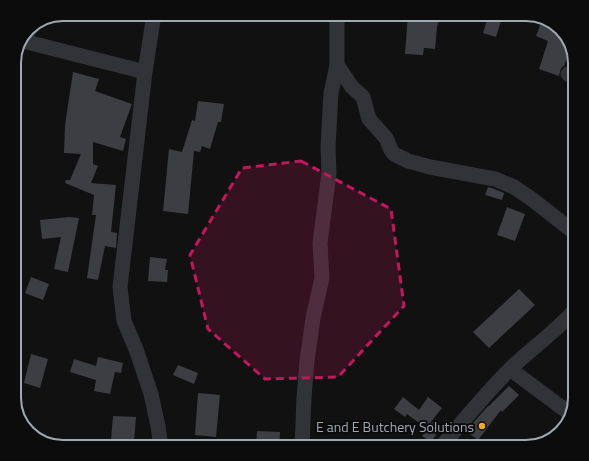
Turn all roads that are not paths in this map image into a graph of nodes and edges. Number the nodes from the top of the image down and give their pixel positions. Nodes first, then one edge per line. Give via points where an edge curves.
1 (153, 21) edge
2 (337, 21) edge
3 (27, 42) edge
4 (337, 65) junction
5 (144, 72) junction
6 (568, 228) edge
7 (568, 318) edge
8 (510, 369) junction
9 (566, 410) edge
10 (160, 440) edge
11 (302, 440) edge
12 (447, 440) edge

1 - 5 street
2 - 4 street
3 - 5 street
4 - 6 street via 363,97 369,119 386,138 394,154 408,161 495,179 514,187
4 - 11 street via 331,93 329,173 320,243 322,278 307,361
5 - 10 street via 120,287 124,321 151,394
7 - 8 street
8 - 9 street
8 - 12 street

